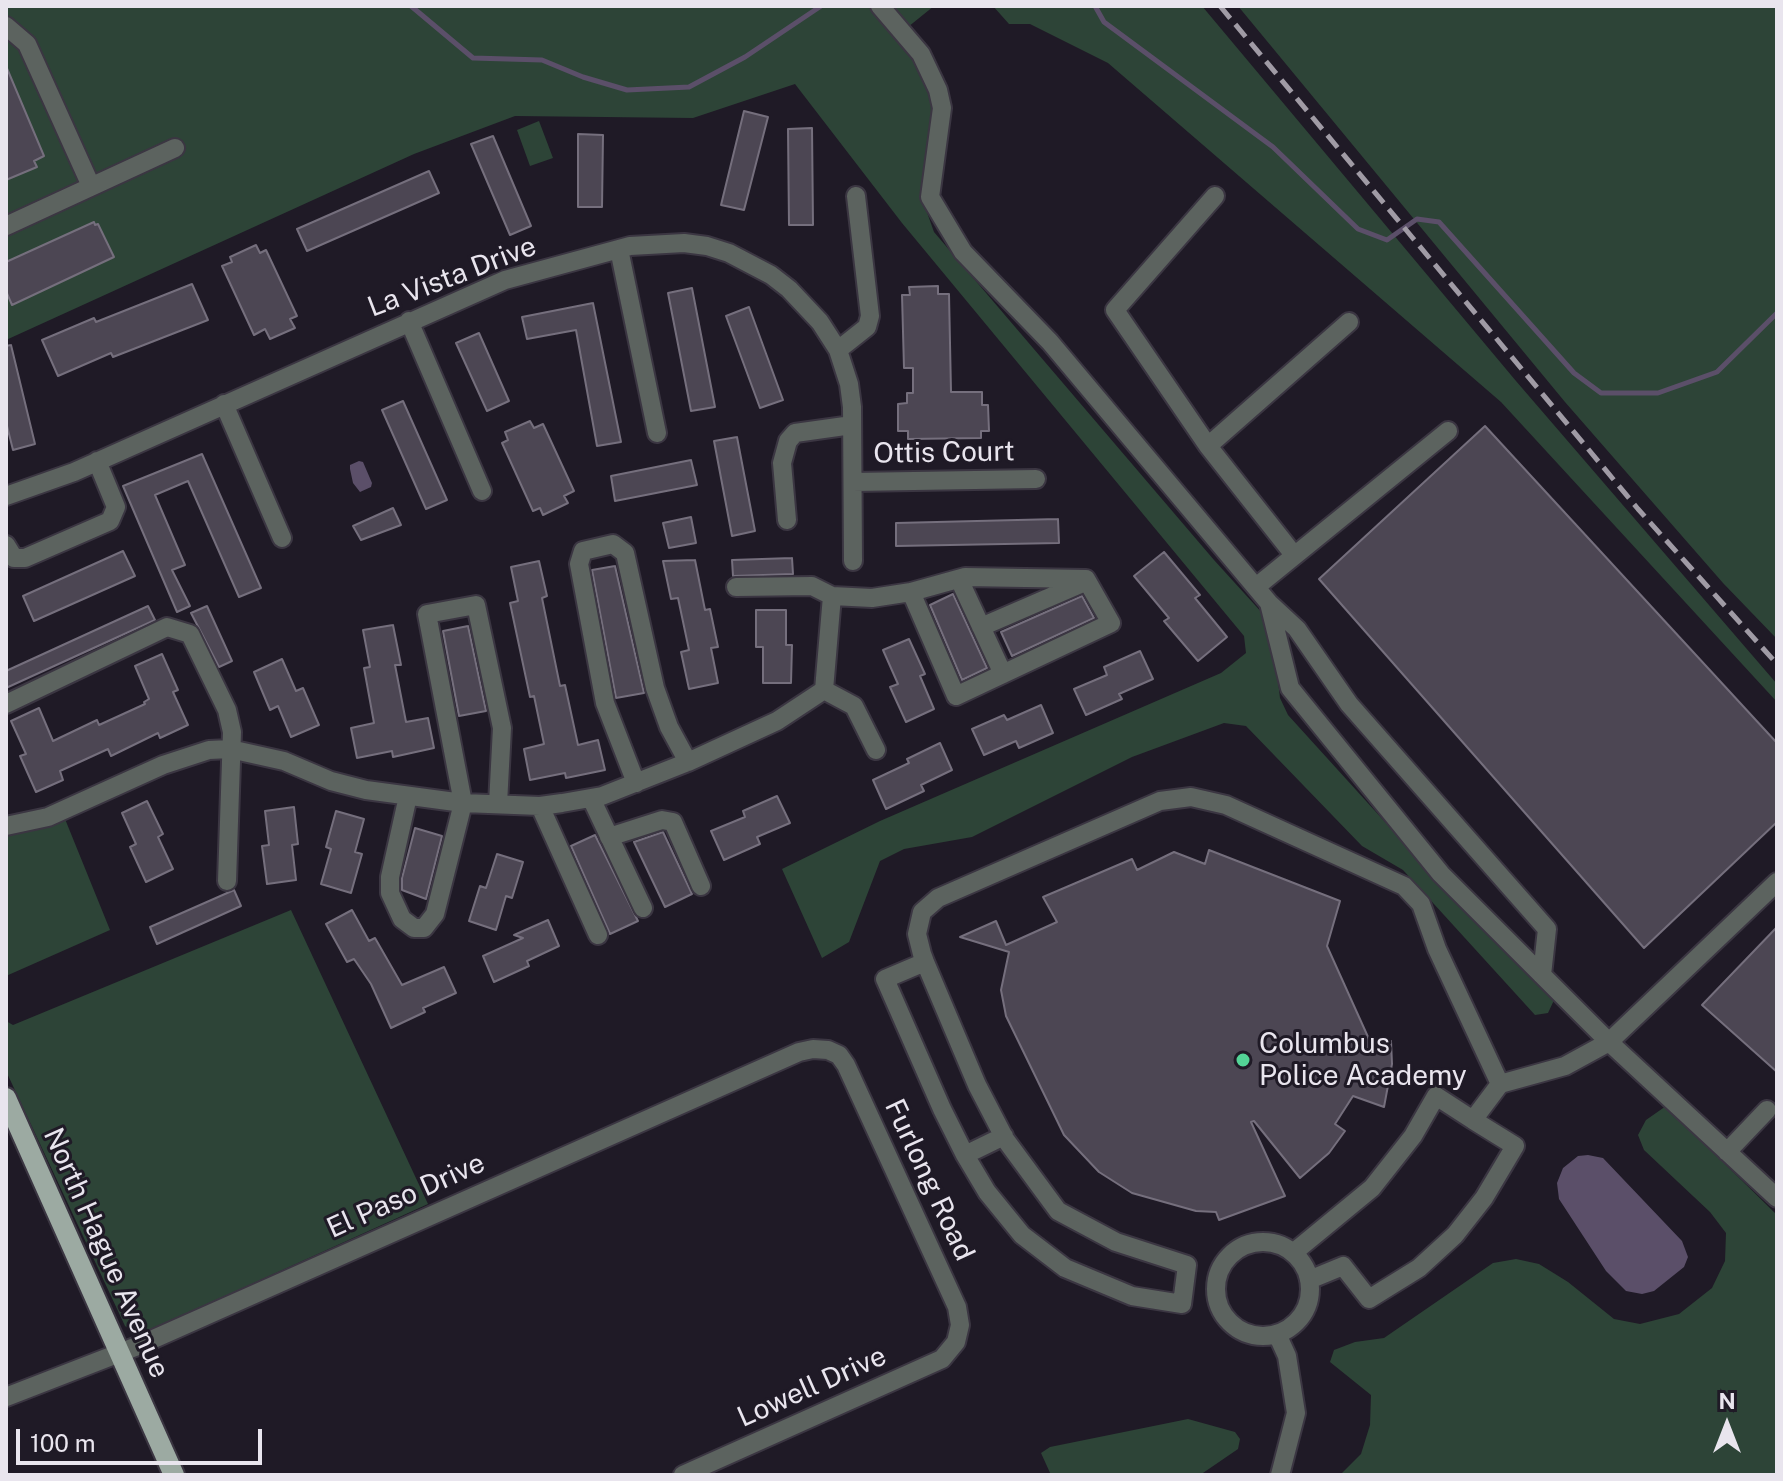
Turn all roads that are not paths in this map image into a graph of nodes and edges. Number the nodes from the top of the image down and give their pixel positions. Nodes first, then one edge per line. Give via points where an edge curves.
1 (880, 6) edge
2 (6, 26) edge
3 (175, 148) dead end
4 (91, 186) junction
5 (856, 196) dead end
6 (1215, 196) dead end
7 (6, 226) edge
8 (619, 249) junction
9 (409, 321) junction
10 (1349, 322) dead end
11 (838, 350) junction
12 (224, 404) junction
13 (852, 425) junction
14 (1448, 431) dead end
15 (657, 433) dead end
16 (1208, 446) junction
17 (97, 461) junction
18 (1036, 479) dead end
19 (853, 482) junction
20 (482, 491) dead end
21 (6, 496) edge
22 (787, 520) dead end
23 (282, 538) dead end
24 (6, 545) edge
25 (1294, 555) junction
26 (853, 561) dead end
27 (959, 579) junction
28 (1087, 581) junction
29 (736, 587) dead end
30 (1256, 587) junction
31 (911, 592) junction
32 (832, 596) junction
33 (1269, 603) junction
34 (981, 627) junction
35 (1003, 674) junction
36 (824, 690) junction
37 (6, 704) edge
38 (230, 749) junction
39 (876, 750) dead end
40 (688, 762) junction
41 (636, 783) junction
42 (408, 796) junction
43 (591, 798) junction
44 (463, 803) junction
45 (498, 804) junction
46 (540, 806) junction
47 (6, 826) edge
48 (609, 837) junction
49 (227, 881) dead end
50 (1777, 882) edge
51 (701, 886) dead end
52 (643, 908) dead end
53 (598, 935) dead end
54 (925, 962) junction
55 (1542, 975) junction
56 (1609, 1042) junction
57 (828, 1050) joint
58 (1500, 1084) junction
59 (6, 1098) edge
60 (1767, 1110) dead end
61 (1473, 1120) junction
62 (1004, 1136) junction
63 (1727, 1152) junction
64 (965, 1155) junction
65 (1777, 1198) edge
66 (1293, 1253) junction
67 (1309, 1280) junction
68 (1186, 1286) junction
69 (1216, 1291) junction
70 (1277, 1334) junction
71 (956, 1342) joint
72 (119, 1352) junction
73 (6, 1397) edge
74 (174, 1475) edge
75 (683, 1475) edge
76 (1280, 1475) edge

1 - 30 street via 921,54 938,90 942,108 930,197 963,252 1050,342
2 - 4 street via 27,44
3 - 4 street
4 - 7 street
5 - 11 street via 870,316 867,327
6 - 16 street via 1115,310
8 - 9 street, La Vista Drive via 505,280
8 - 11 street, La Vista Drive via 684,243 751,263 789,289
8 - 15 street
9 - 12 street, La Vista Drive
9 - 20 street
10 - 16 street
11 - 13 street, La Vista Drive via 849,384
12 - 17 street, La Vista Drive
12 - 23 street
13 - 19 street, La Vista Drive
13 - 22 street via 795,433 788,441 782,463
14 - 25 street
16 - 25 street
17 - 21 street, La Vista Drive
17 - 24 street via 116,507 110,521 25,558 14,558
18 - 19 street, Ottis Court
19 - 26 street, La Vista Drive
25 - 30 street
27 - 28 street
27 - 31 street
27 - 34 street
28 - 34 street
28 - 35 street via 1111,623
29 - 32 street via 812,586
30 - 33 street
31 - 32 street via 872,598
31 - 35 street via 956,696
32 - 36 street
33 - 55 street via 1290,688 1441,874
33 - 55 street via 1297,629 1349,704 1547,929
34 - 35 street
36 - 39 street via 854,706
36 - 40 street via 777,721
37 - 38 street via 167,627 190,634 227,710
38 - 42 street via 284,761 331,781
38 - 47 street via 163,765 48,817
38 - 49 street
40 - 41 street
40 - 41 street via 655,688 625,553 613,544 583,551 579,564 605,703
41 - 43 street
42 - 44 street
42 - 44 street via 390,893 402,919 414,928 424,928 435,914
43 - 46 street
43 - 48 street
44 - 45 street
44 - 45 street via 427,614 476,605 502,728
45 - 46 street
46 - 53 street
48 - 51 street via 662,820 673,822
48 - 52 street
50 - 56 street
54 - 58 street via 917,934 922,912 938,898 1160,801 1191,797 1226,805 1404,886 1421,904
54 - 62 street
54 - 64 street via 885,979
55 - 56 street
56 - 58 street via 1565,1066
56 - 63 street
57 - 71 street, Furlong Road via 846,1065 957,1307
57 - 72 street, El Paso Drive via 799,1052
58 - 61 street
59 - 72 main road, North Hague Avenue
60 - 63 street
61 - 66 street via 1436,1096 1372,1188
61 - 67 street via 1515,1146 1455,1235 1419,1268 1369,1299 1343,1266
62 - 64 street
62 - 68 street via 1058,1211 1116,1242 1187,1265
63 - 65 street
64 - 68 street via 1022,1235 1065,1268 1132,1296 1182,1304
66 - 67 street
66 - 69 street via 1266,1242 1238,1249 1219,1271
67 - 70 street via 1307,1307
68 - 69 street
69 - 70 street via 1232,1324 1261,1336
70 - 76 street via 1287,1356 1296,1413
71 - 75 street, Lowell Drive via 942,1359
72 - 73 street, El Paso Drive
72 - 74 main road, North Hague Avenue

